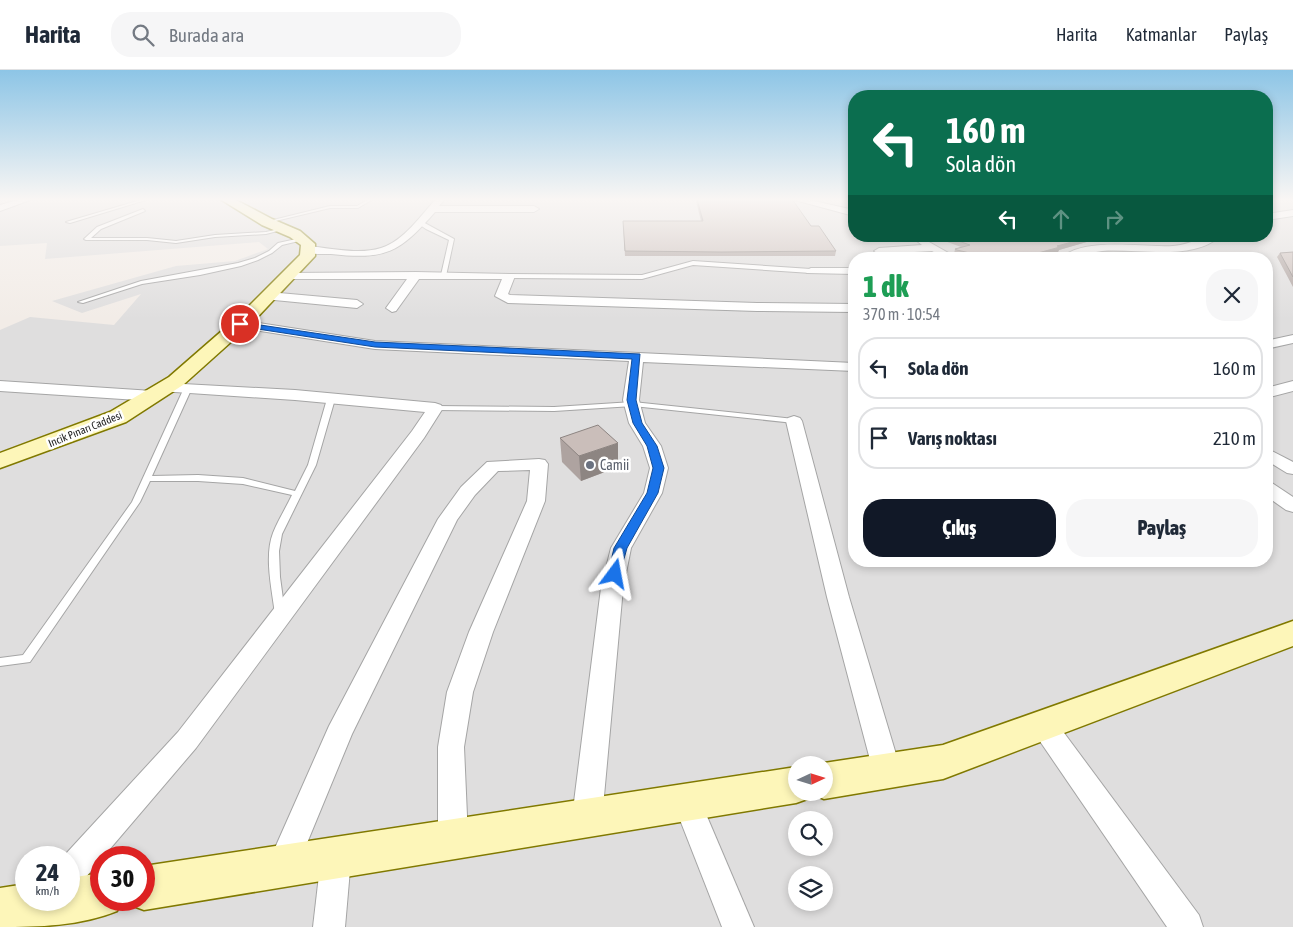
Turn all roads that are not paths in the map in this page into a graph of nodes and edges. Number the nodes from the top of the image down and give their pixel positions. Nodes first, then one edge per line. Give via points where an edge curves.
1 (87, 239) edge
2 (196, 239) edge
3 (299, 239) edge
4 (400, 239) edge
5 (452, 239) edge
6 (924, 242) edge
7 (1204, 242) edge
8 (304, 244) junction
9 (933, 248) junction
10 (879, 251) dead end
11 (941, 252) edge
12 (1088, 252) edge
13 (811, 270) joint
14 (848, 271) edge
15 (416, 275) junction
16 (444, 275) junction
17 (288, 276) junction
18 (509, 276) junction
19 (268, 296) junction
20 (81, 302) dead end
21 (357, 304) dead end
22 (392, 308) dead end
23 (848, 308) edge
24 (240, 324) junction
25 (1293, 339) edge
26 (1273, 343) edge
27 (637, 356) junction
28 (848, 367) edge
29 (0, 386) edge
30 (1293, 386) edge
31 (187, 390) junction
32 (1273, 391) edge
33 (159, 392) junction
34 (331, 399) junction
35 (633, 404) junction
36 (435, 408) junction
37 (794, 421) joint
38 (1273, 457) edge
39 (0, 461) edge
40 (1293, 469) edge
41 (146, 479) junction
42 (1273, 492) edge
43 (298, 494) junction
44 (1293, 506) edge
45 (281, 615) junction
46 (1293, 633) edge
47 (0, 662) edge
48 (1044, 726) junction
49 (887, 771) junction
50 (833, 780) edge
51 (788, 786) edge
52 (687, 802) junction
53 (587, 818) junction
54 (453, 839) junction
55 (336, 858) junction
56 (80, 863) edge
57 (282, 866) junction
58 (155, 886) edge
59 (329, 927) edge
60 (738, 927) edge
61 (1187, 927) edge

1 - 2 lane via 176,242
3 - 8 main road
4 - 8 street via 379,252
5 - 16 lane
6 - 9 street
7 - 12 street via 1181,249 1101,248
8 - 17 main road, Incik Pınarı Caddesi via 307,256
8 - 20 lane via 280,244 275,251 256,259 191,275 149,281
9 - 10 street
9 - 11 street
13 - 14 street
13 - 18 lane via 693,263 642,277
15 - 16 street
15 - 17 street
15 - 22 street
16 - 18 street
17 - 19 main road, Incik Pınarı Caddesi
18 - 23 street via 501,296 508,299
19 - 21 street
19 - 24 main road, Incik Pınarı Caddesi
24 - 27 street via 375,344
24 - 33 main road, Incik Pınarı Caddesi via 176,381
25 - 26 street
27 - 28 street
27 - 35 street
29 - 33 street
30 - 32 street
31 - 33 street
31 - 34 street
31 - 41 lane
33 - 39 main road, Incik Pınarı Caddesi via 118,417
34 - 36 street
34 - 43 lane via 312,465
35 - 36 lane via 554,409
35 - 37 lane
35 - 53 street via 638,423 652,446 659,468 652,493 620,548 612,588
36 - 45 street
37 - 49 street via 838,597
38 - 40 street
41 - 43 lane via 243,481
41 - 47 lane via 136,502 26,659
42 - 44 street
43 - 45 lane via 278,534 274,552
45 - 56 street via 187,740
46 - 48 main road
48 - 49 main road via 944,762
48 - 61 street
49 - 50 main road
51 - 52 main road
52 - 53 main road
52 - 60 street
53 - 54 main road
54 - 55 main road
54 - 57 street via 451,747 460,692 536,501 539,464 493,466 468,491 448,519 348,712 305,805
55 - 57 main road
55 - 59 street
57 - 58 main road

